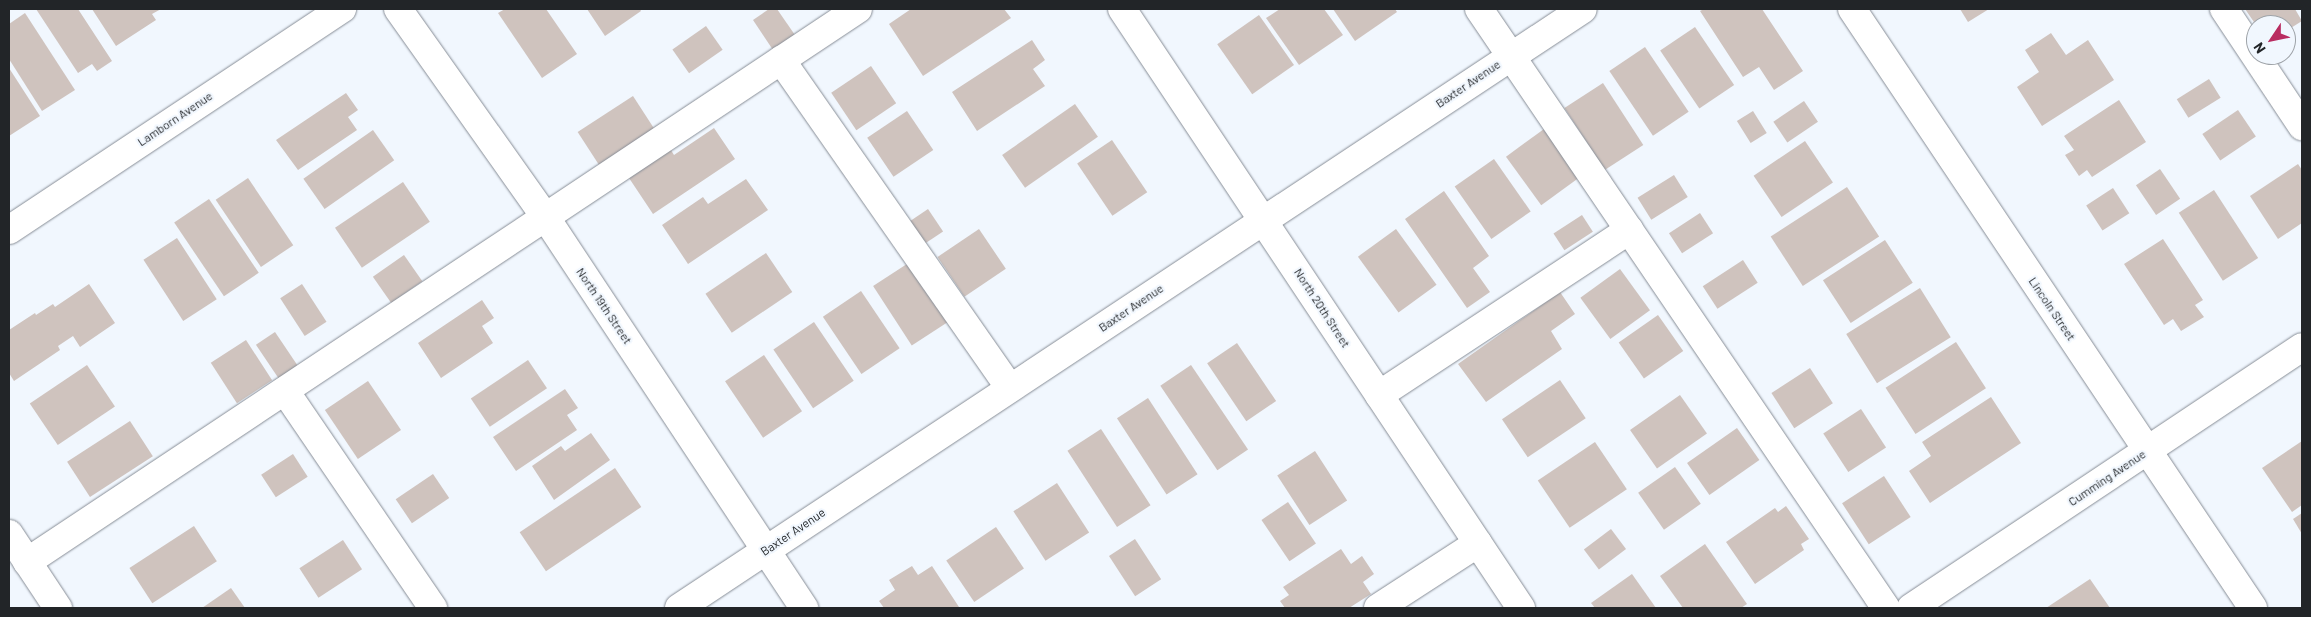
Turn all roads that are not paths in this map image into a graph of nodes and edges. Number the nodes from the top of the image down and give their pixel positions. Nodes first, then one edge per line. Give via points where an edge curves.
1 (342, 9) edge
2 (398, 9) edge
3 (858, 9) edge
4 (1122, 9) edge
5 (1479, 9) edge
6 (1583, 9) edge
7 (1852, 9) edge
8 (2224, 9) edge
9 (1510, 56) junction
10 (781, 60) junction
11 (2302, 126) edge
12 (546, 218) junction
13 (1264, 220) junction
14 (9, 230) edge
15 (1629, 230) junction
16 (2302, 347) edge
17 (1010, 388) junction
18 (285, 391) junction
19 (1379, 395) junction
20 (2147, 451) junction
21 (9, 534) edge
22 (1478, 543) junction
23 (766, 550) junction
24 (27, 562) junction
25 (58, 608) edge
26 (433, 608) edge
27 (679, 608) edge
28 (804, 608) edge
29 (1378, 608) edge
30 (1520, 608) edge
31 (1886, 608) edge
32 (1911, 608) edge
33 (2253, 608) edge

1 - 14 street, Lamborn Avenue
2 - 12 street, North 19th Street
3 - 10 street
4 - 13 street, North 20th Street
5 - 9 street
6 - 9 street, Baxter Avenue
7 - 20 street, Lincoln Street
8 - 11 street
9 - 13 street, Baxter Avenue
9 - 15 street
10 - 12 street
10 - 17 street
12 - 18 street
12 - 23 street, North 19th Street
13 - 17 street, Baxter Avenue
13 - 19 street, North 20th Street
15 - 19 street
15 - 31 street
16 - 20 street, Cumming Avenue
17 - 23 street, Baxter Avenue
18 - 24 street
18 - 26 street
19 - 22 street, North 20th Street
20 - 32 street, Cumming Avenue
20 - 33 street, Lincoln Street
21 - 24 street
22 - 29 street
22 - 30 street, North 20th Street
23 - 27 street, Baxter Avenue
23 - 28 street, North 19th Street
24 - 25 street

